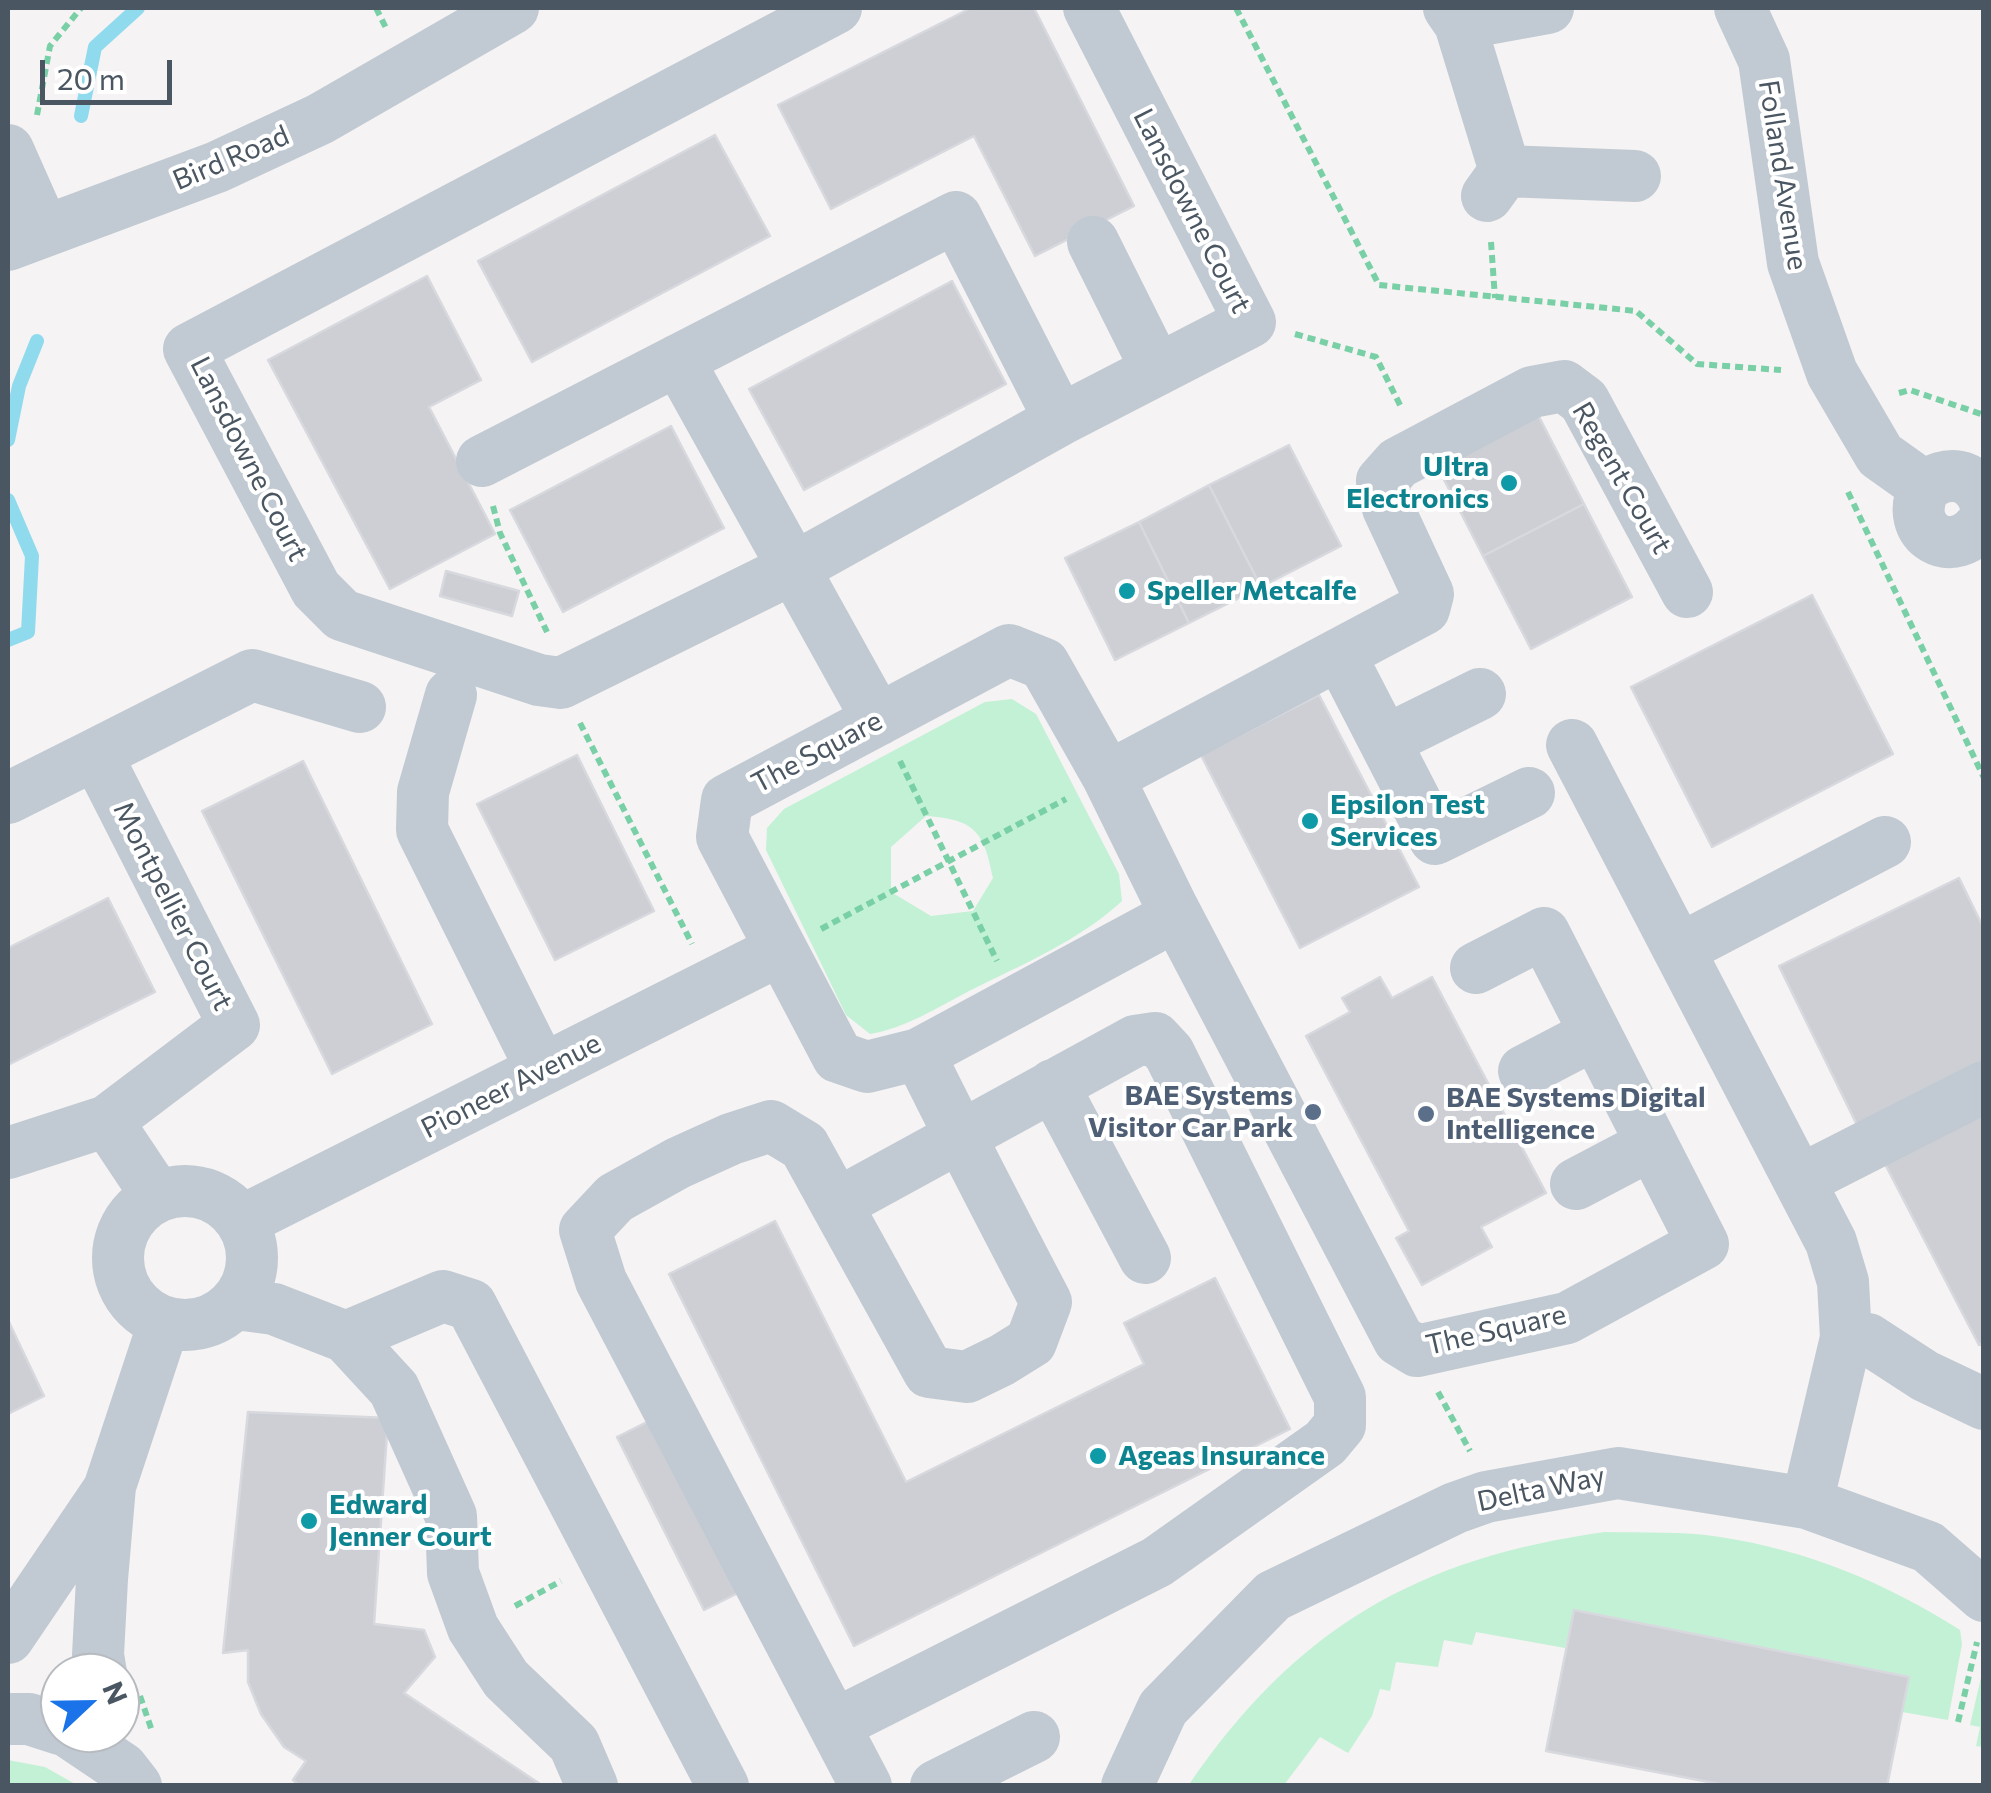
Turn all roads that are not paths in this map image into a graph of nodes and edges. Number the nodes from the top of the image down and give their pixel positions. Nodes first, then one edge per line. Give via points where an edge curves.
1 (513, 8) edge
2 (836, 8) edge
3 (1089, 8) edge
4 (1548, 8) edge
5 (1740, 8) edge
6 (1454, 16) edge
7 (23, 138) edge
8 (1635, 176) dead end
9 (26, 238) edge
10 (1093, 242) dead end
11 (678, 360) junction
12 (1157, 370) junction
13 (1060, 420) junction
14 (482, 461) dead end
15 (1972, 503) edge
16 (796, 567) junction
17 (1687, 592) dead end
18 (1340, 655) junction
19 (1480, 694) dead end
20 (450, 695) dead end
21 (360, 708) dead end
22 (878, 720) junction
23 (1385, 741) junction
24 (1572, 744) dead end
25 (96, 754) junction
26 (1108, 778) junction
27 (1529, 793) dead end
28 (8, 798) edge
29 (1885, 842) dead end
30 (1171, 905) junction
31 (1680, 948) junction
32 (780, 950) junction
33 (1476, 968) dead end
34 (1596, 1034) junction
35 (919, 1054) junction
36 (542, 1070) junction
37 (1524, 1071) dead end
38 (1052, 1085) junction
39 (1984, 1087) edge
40 (107, 1120) junction
41 (960, 1135) junction
42 (1652, 1144) junction
43 (8, 1153) edge
44 (1801, 1180) junction
45 (1576, 1184) dead end
46 (157, 1196) junction
47 (837, 1204) junction
48 (242, 1221) junction
49 (1144, 1258) dead end
50 (236, 1304) junction
51 (164, 1323) junction
52 (346, 1337) junction
53 (1846, 1338) junction
54 (1984, 1404) edge
55 (110, 1486) junction
56 (1807, 1503) junction
57 (1981, 1613) edge
58 (8, 1638) edge
59 (98, 1653) edge
60 (8, 1719) edge
61 (40, 1723) edge
62 (834, 1725) junction
63 (1034, 1737) dead end
64 (592, 1786) edge
65 (723, 1786) edge
66 (866, 1786) edge
67 (936, 1786) edge
68 (1127, 1786) edge

1 - 9 street, Bird Road via 320,119 217,168
2 - 16 street, Lansdowne Court via 189,350 316,588 342,615 560,683
3 - 12 street, Lansdowne Court via 1250,322
4 - 6 street
5 - 15 street, Folland Avenue via 1764,60 1793,262 1842,391 1880,456
6 - 8 street via 1496,183
7 - 9 street
10 - 12 street
11 - 13 street via 956,218
11 - 14 street
11 - 16 street
12 - 13 street, Lansdowne Court
13 - 16 street, Lansdowne Court
16 - 22 street
17 - 18 street, Regent Court via 1584,401 1564,386 1532,392 1398,463 1382,481 1428,594 1424,609
18 - 23 street
18 - 26 street, Regent Court
19 - 23 street
20 - 36 street via 423,792 422,830
21 - 25 street via 252,675
22 - 26 street, The Square via 1010,650 1044,664
22 - 32 street, The Square via 727,800 722,837
23 - 27 street via 1435,838
24 - 31 street
25 - 28 street
25 - 40 street, Montpellier Court via 234,1025
26 - 30 street, The Square
29 - 31 street
30 - 35 street, The Square via 1162,923
30 - 42 street, The Square via 1399,1340 1417,1351 1567,1318 1704,1244
31 - 44 street
32 - 35 street, The Square via 838,1057 867,1067
32 - 36 street, Pioneer Avenue
33 - 34 street, The Square via 1544,933
34 - 37 street
34 - 42 street, The Square
35 - 41 street
36 - 48 street, Pioneer Avenue
38 - 41 street
38 - 49 street
38 - 62 street via 1135,1041 1155,1038 1162,1046 1340,1398 1340,1425 1326,1444 1157,1562
39 - 44 street
40 - 43 street, Montpellier Court
40 - 46 street
41 - 47 street
41 - 47 street via 1046,1302 1030,1342 1002,1360 966,1377 929,1372
42 - 45 street
44 - 53 street via 1843,1282
46 - 48 street via 213,1196
46 - 51 street via 126,1223 117,1263 132,1300
47 - 62 street via 804,1146 771,1126 730,1139 614,1198 585,1230 601,1281
48 - 50 street via 252,1264
50 - 51 street via 203,1324
50 - 52 street via 274,1310
51 - 55 street
52 - 64 street via 394,1389 451,1516 453,1573 472,1628 506,1679 574,1744
52 - 65 street via 443,1296 471,1306
53 - 54 street via 1868,1339
53 - 56 street
55 - 58 street
55 - 59 street
56 - 57 street, Delta Way via 1928,1546
56 - 68 street, Delta Way via 1618,1473 1455,1508 1273,1596 1164,1708
60 - 61 street
62 - 66 street
63 - 67 street

